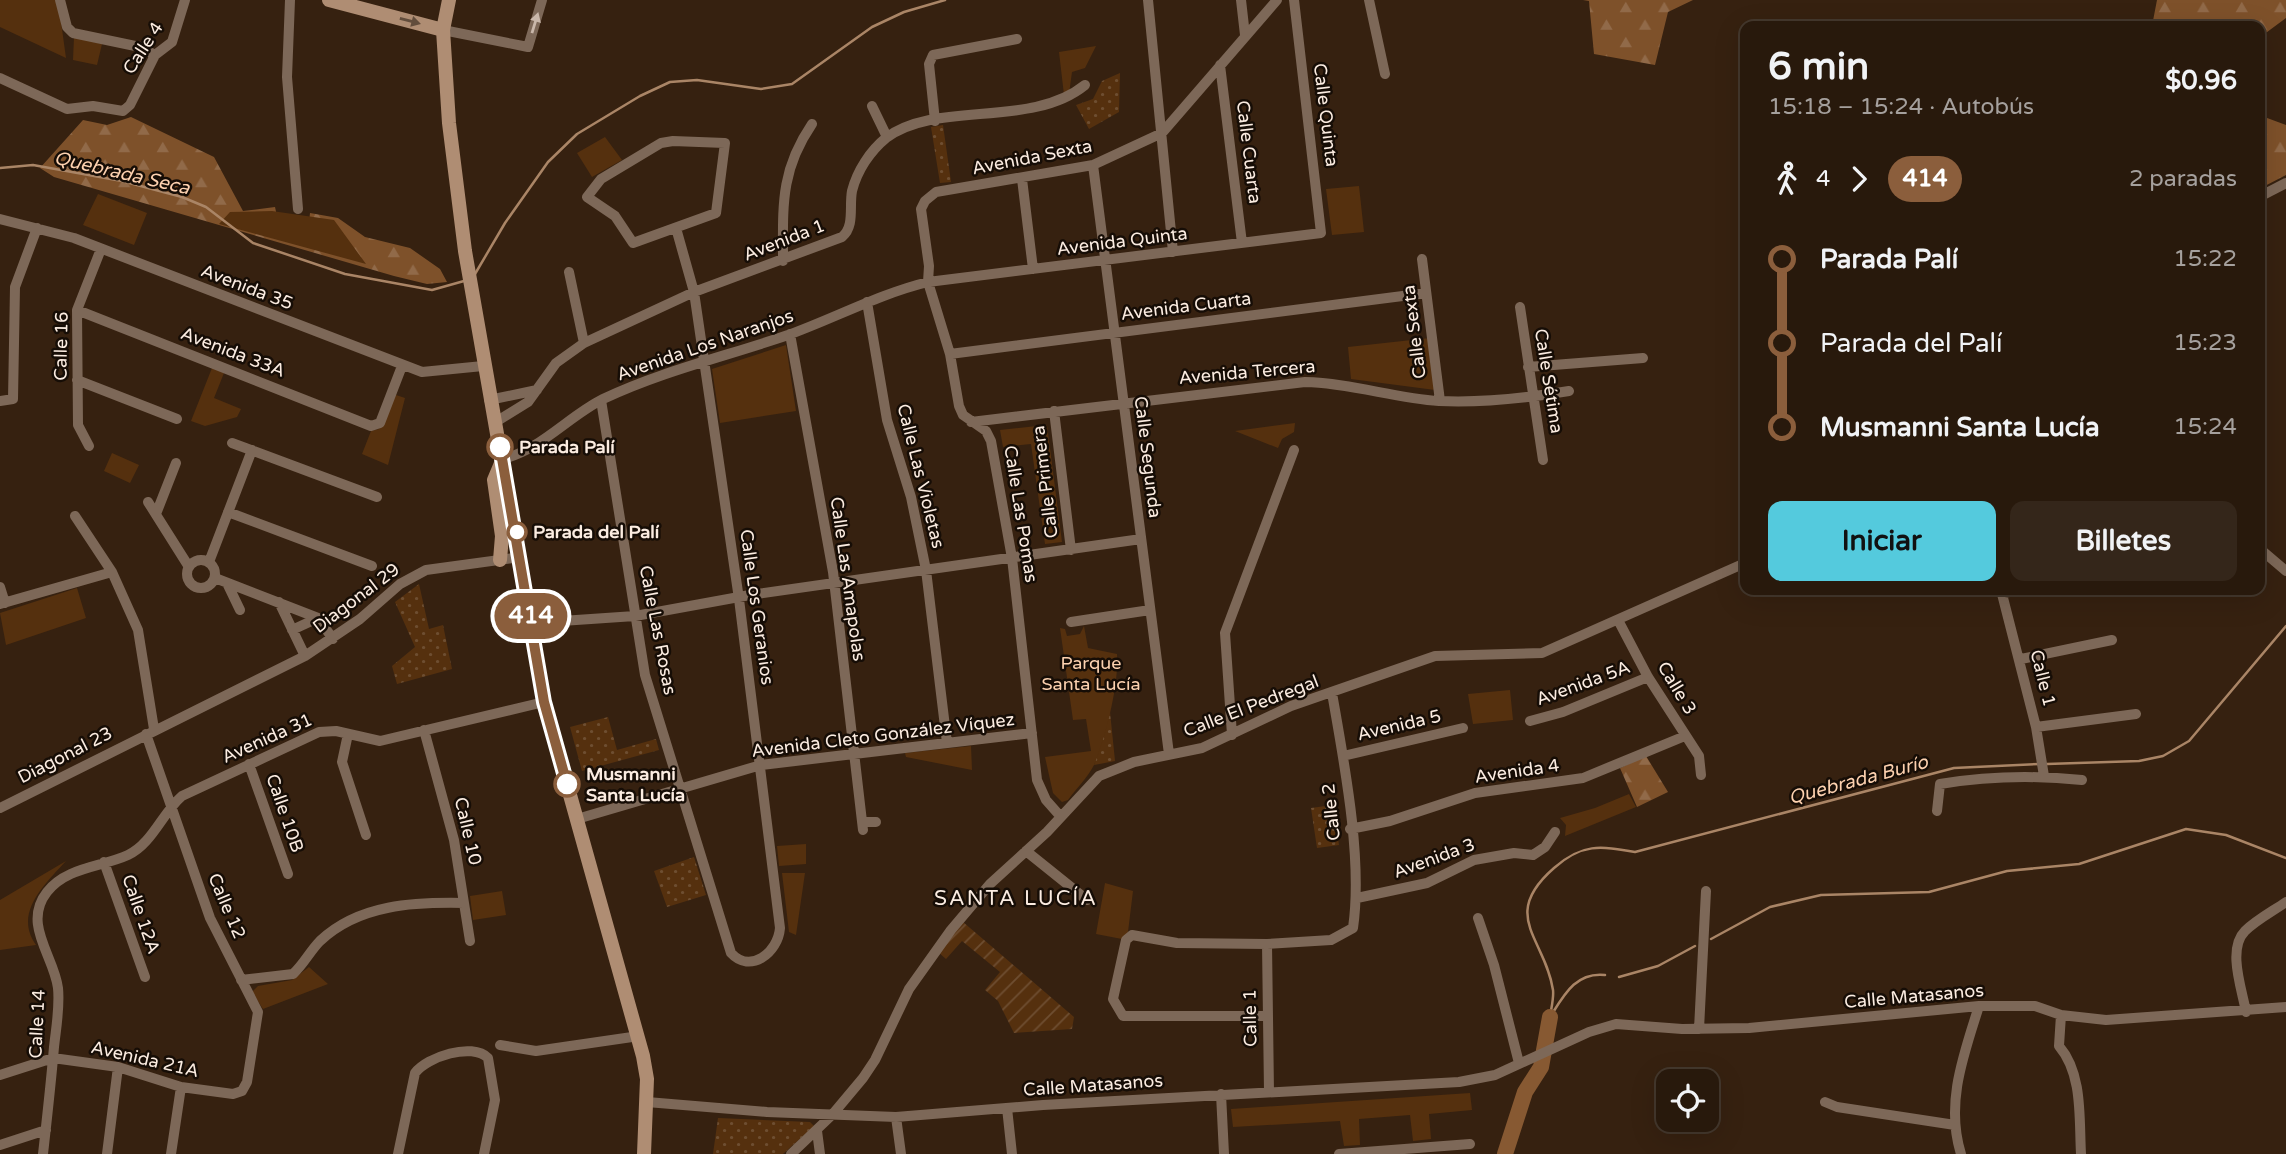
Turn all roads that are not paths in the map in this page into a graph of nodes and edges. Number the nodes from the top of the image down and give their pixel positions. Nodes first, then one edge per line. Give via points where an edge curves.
1 (60, 0) edge
2 (185, 0) edge
3 (290, 0) edge
4 (330, 0) edge
5 (449, 0) edge
6 (542, 0) edge
7 (1148, 0) edge
8 (1241, 0) edge
9 (1278, 0) edge
10 (1294, 0) edge
11 (1370, 0) edge
12 (443, 30) junction
13 (1245, 35) junction
14 (1017, 39) dead end
15 (155, 55) junction
16 (1220, 65) junction
17 (1385, 74) dead end
18 (0, 78) edge
19 (1084, 85) dead end
20 (872, 106) dead end
21 (935, 121) junction
22 (812, 124) dead end
23 (1163, 133) junction
24 (887, 138) junction
25 (1093, 165) junction
26 (1022, 179) junction
27 (2286, 183) edge
28 (936, 192) joint
29 (2265, 194) edge
30 (298, 209) dead end
31 (0, 219) edge
32 (37, 228) junction
33 (676, 228) junction
34 (1321, 233) joint
35 (1242, 243) junction
36 (101, 249) junction
37 (1173, 252) junction
38 (1422, 259) dead end
39 (783, 261) junction
40 (1105, 261) junction
41 (1033, 270) junction
42 (569, 272) dead end
43 (928, 282) junction
44 (694, 292) junction
45 (1426, 293) junction
46 (867, 302) junction
47 (1520, 307) dead end
48 (77, 310) junction
49 (1114, 332) junction
50 (790, 334) junction
51 (584, 343) junction
52 (950, 354) junction
53 (1643, 358) dead end
54 (704, 362) junction
55 (402, 366) junction
56 (483, 366) junction
57 (1528, 367) junction
58 (77, 380) junction
59 (537, 390) junction
60 (1569, 390) dead end
61 (1533, 397) junction
62 (489, 400) junction
63 (601, 400) junction
64 (0, 401) edge
65 (1440, 401) junction
66 (1123, 402) junction
67 (1054, 411) junction
68 (177, 419) dead end
69 (494, 422) junction
70 (970, 422) junction
71 (232, 443) dead end
72 (89, 446) dead end
73 (252, 450) junction
74 (1294, 450) dead end
75 (503, 459) junction
76 (1543, 460) dead end
77 (176, 463) dead end
78 (377, 497) dead end
79 (148, 502) dead end
80 (228, 512) junction
81 (156, 514) junction
82 (75, 516) dead end
83 (1141, 539) junction
84 (1071, 550) junction
85 (2265, 553) edge
86 (520, 557) junction
87 (1012, 558) junction
88 (500, 560) junction
89 (209, 562) junction
90 (1740, 565) edge
91 (372, 566) dead end
92 (189, 567) junction
93 (926, 570) junction
94 (2286, 571) edge
95 (112, 572) junction
96 (215, 578) junction
97 (227, 583) junction
98 (832, 583) junction
99 (0, 587) edge
100 (2003, 595) edge
101 (739, 599) junction
102 (279, 602) junction
103 (2, 603) edge
104 (240, 610) dead end
105 (1150, 610) junction
106 (635, 616) junction
107 (318, 618) junction
108 (1618, 620) junction
109 (1071, 622) dead end
110 (532, 623) junction
111 (292, 630) junction
112 (333, 639) junction
113 (2112, 640) dead end
114 (305, 656) junction
115 (2021, 659) junction
116 (1648, 677) junction
117 (1332, 693) junction
118 (544, 702) junction
119 (2136, 715) dead end
120 (1530, 721) dead end
121 (2036, 727) junction
122 (1463, 728) dead end
123 (424, 730) junction
124 (150, 731) junction
125 (1032, 733) junction
126 (348, 734) junction
127 (1232, 735) junction
128 (1685, 736) junction
129 (947, 743) junction
130 (853, 754) junction
131 (1169, 754) junction
132 (1343, 756) junction
133 (249, 764) junction
134 (761, 765) junction
135 (2044, 772) junction
136 (1701, 775) dead end
137 (2082, 780) dead end
138 (678, 787) junction
139 (170, 806) junction
140 (0, 808) edge
141 (1937, 811) dead end
142 (1061, 817) junction
143 (577, 819) junction
144 (876, 822) dead end
145 (1350, 829) junction
146 (1555, 832) dead end
147 (366, 835) dead end
148 (1026, 851) junction
149 (104, 862) junction
150 (288, 874) dead end
151 (1706, 891) dead end
152 (1357, 898) junction
153 (42, 899) joint
154 (1087, 900) dead end
155 (2286, 902) edge
156 (464, 903) junction
157 (1478, 918) dead end
158 (728, 940) joint
159 (470, 941) dead end
160 (1267, 944) junction
161 (145, 977) dead end
162 (241, 980) junction
163 (1979, 1006) junction
164 (2286, 1007) edge
165 (2246, 1012) junction
166 (2061, 1015) junction
167 (1267, 1016) junction
168 (1699, 1029) junction
169 (639, 1035) junction
170 (500, 1045) dead end
171 (53, 1058) junction
172 (1519, 1063) junction
173 (118, 1067) junction
174 (0, 1075) edge
175 (181, 1087) junction
176 (242, 1091) joint
177 (1269, 1092) junction
178 (1221, 1094) junction
179 (647, 1102) junction
180 (1825, 1102) dead end
181 (1007, 1108) junction
182 (832, 1115) junction
183 (896, 1117) junction
184 (1955, 1125) junction
185 (46, 1130) junction
186 (817, 1130) junction
187 (1470, 1144) dead end
188 (0, 1145) edge
189 (1421, 1151) edge
190 (1358, 1153) edge
191 (43, 1154) edge
192 (107, 1154) edge
193 (171, 1154) edge
194 (398, 1154) edge
195 (484, 1154) edge
196 (644, 1154) edge
197 (790, 1154) edge
198 (820, 1154) edge
199 (901, 1154) edge
200 (1012, 1154) edge
201 (1224, 1154) edge
202 (1339, 1154) edge
203 (1961, 1154) edge
204 (2081, 1154) edge

1 - 15 street via 73,33 140,47
2 - 15 street, Calle 4 via 172,42
3 - 30 street via 287,76
4 -> 12 main road
5 - 12 main road
12 -> 6 street via 528,47
7 - 23 street
8 - 13 street
9 - 13 street, Avenida Sexta
10 - 34 street, Calle Quinta
11 - 17 street
12 - 56 main road via 449,123
13 - 16 street, Avenida Sexta
14 - 21 street via 936,53 930,59
15 - 18 street, Calle 4 via 123,111 93,106 67,109
16 - 23 street, Avenida Sexta
16 - 35 street, Calle Cuarta
19 - 21 street, Avenida 1 via 1060,102
20 - 24 street
21 - 24 street, Avenida 1 via 913,124
22 - 39 street via 797,146 784,183
23 - 25 street, Avenida Sexta
23 - 37 street
24 - 39 street, Avenida 1 via 858,176 845,234
25 - 26 street, Avenida Sexta
25 - 40 street, Calle Segunda
26 - 28 street, Avenida Sexta
26 - 41 street
27 - 29 street
28 - 43 street, Calle Las Pomas via 921,209
31 - 32 street, Avenida 35
32 - 36 street, Avenida 35
32 - 64 street via 15,287 13,399
33 - 33 street via 716,213 725,143 661,143 601,180 587,197 615,216 633,243
33 - 44 street
34 - 35 street, Avenida Quinta
35 - 37 street, Avenida Quinta
36 - 48 street, Calle 16
36 - 55 street, Avenida 35
37 - 40 street, Avenida Quinta
38 - 45 street, Calle Sexta
39 - 44 street, Avenida 1
40 - 41 street, Avenida Quinta
40 - 49 street, Calle Segunda
41 - 43 street, Avenida Quinta
42 - 51 street
43 - 46 street, Avenida Los Naranjos
43 - 52 street, Calle Las Pomas
44 - 51 street, Avenida 1
44 - 54 street, Calle Los Geranios
45 - 49 street, Avenida Cuarta
45 - 65 street, Calle Sexta
46 - 50 street, Avenida Los Naranjos
46 - 93 street, Calle Las Violetas via 887,420 911,497
47 - 57 street, Calle Sétima
48 - 55 street, Avenida 33A via 376,426
48 - 58 street, Calle 16
49 - 52 street, Avenida Cuarta
49 - 66 street, Calle Segunda
50 - 54 street, Avenida Los Naranjos
50 - 98 street, Calle Las Amapolas
51 - 59 street, Avenida 1 via 556,363
52 - 70 street, Calle Las Pomas via 959,406
53 - 57 street
54 - 63 street, Avenida Los Naranjos
54 - 101 street, Calle Los Geranios
55 - 56 street, Avenida 35 via 439,373
56 - 62 main road
57 - 61 street, Calle Sétima
58 - 68 street
58 - 72 street, Calle 16 via 78,425
59 - 62 street
59 - 69 street, Avenida 1 via 519,410
60 - 61 street, Avenida Tercera
61 - 65 street, Avenida Tercera
61 - 76 street, Calle Sétima
62 - 69 main road
63 - 75 street, Avenida Los Naranjos via 522,452
63 - 106 street, Calle Las Rosas
65 - 66 street, Avenida Tercera via 1305,382
66 - 67 street, Avenida Tercera
66 - 83 street, Calle Segunda
67 - 70 street, Avenida Tercera
67 - 84 street, Calle Primera
69 - 75 main road
70 - 87 street, Calle Las Pomas via 986,431 991,441
71 - 73 street
73 - 78 street
73 - 80 street
74 - 127 street via 1225,633
75 - 86 main road
75 - 88 main road via 494,480 502,536
77 - 81 street
79 - 81 street
80 - 89 street
80 - 91 street
81 - 92 street
82 - 95 street, Calle 12
83 - 84 street
83 - 105 street, Calle Segunda
84 - 87 street
85 - 94 street
86 - 88 street, Diagonal 29
86 - 110 main road
87 - 93 street
87 - 125 street, Calle Las Pomas
88 - 112 street, Diagonal 29 via 440,566 415,575
89 - 92 street via 200,560
89 - 96 street
90 - 108 street, Calle El Pedregal
92 - 96 street via 187,576 195,587 205,588
93 - 98 street
93 - 129 street, Calle Las Violetas
95 - 103 street
95 - 124 street, Calle 12 via 138,630
96 - 97 street
97 - 102 street
97 - 104 street
98 - 101 street
98 - 130 street, Calle Las Amapolas
99 - 103 street
100 - 115 street, Calle 1
101 - 106 street
101 - 134 street, Calle Los Geranios
102 - 107 street
102 - 111 street
105 - 109 street
105 - 131 street, Calle Segunda
106 - 110 street
106 - 138 street, Calle Las Rosas via 645,676
107 - 111 street
107 - 112 street
108 - 116 street, Calle 3
108 - 117 street, Calle El Pedregal via 1542,653 1434,656
110 - 118 main road
111 - 114 street
112 - 114 street, Diagonal 29
113 - 115 street
114 - 124 street, Diagonal 29
115 - 121 street, Calle 1
116 - 120 street, Avenida 5A
116 - 128 street, Calle 3
117 - 127 street, Calle El Pedregal via 1272,714
117 - 132 street, Calle 2
118 - 123 street, Avenida 31
118 - 143 main road
119 - 121 street
121 - 135 street, Calle 1
122 - 132 street, Avenida 5
123 - 126 street, Avenida 31 via 380,741
123 - 156 street, Calle 10 via 454,840
124 - 139 street, Calle 12
124 - 140 street, Diagonal 23
125 - 129 street, Avenida Cleto González Víquez
125 - 142 street, Calle Las Pomas via 1037,780
126 - 133 street, Avenida 31 via 319,732
126 - 147 street via 342,762
127 - 131 street, Calle El Pedregal via 1202,748
128 - 136 street, Calle 3 via 1699,757
128 - 145 street, Avenida 4 via 1583,778 1475,793
129 - 130 street, Avenida Cleto González Víquez
130 - 134 street, Avenida Cleto González Víquez
130 - 144 street, Calle Las Amapolas via 863,826
131 - 142 street, Calle El Pedregal via 1099,776
132 - 145 street, Calle 2
133 - 139 street, Avenida 31
133 - 150 street, Calle 10B
134 - 138 street, Avenida Cleto González Víquez
134 - 158 street, Calle Los Geranios via 780,928 776,945 752,962 735,957
135 - 137 street
135 - 141 street via 1940,784
138 - 143 street, Avenida Cleto González Víquez
138 - 158 street, Calle Las Rosas
139 - 149 street, Avenida 31 via 136,850
139 - 162 street, Calle 12 via 210,918
142 - 148 street, Calle El Pedregal
143 - 169 main road
145 - 152 street, Calle 2
146 - 152 street, Avenida 3 via 1533,855 1514,853 1474,860 1427,883
148 - 154 street
148 - 182 street, Calle El Pedregal via 990,884 928,960 875,1060
149 - 153 street, Avenida 31 via 55,883
149 - 161 street, Calle 12A
151 - 168 street
152 - 160 street, Calle 2 via 1353,928 1331,940
153 - 171 street, Calle 14 via 37,927 58,988
155 - 165 street via 2244,932 2239,941 2236,951
156 - 159 street, Calle 10
156 - 162 street via 416,902 380,909 332,931 293,974
157 - 172 street
160 - 167 street, Calle 1
160 - 167 street via 1177,943 1132,935 1126,940 1113,999 1123,1016
162 - 176 street, Calle 12 via 258,1012
163 - 166 street, Calle Matasanos via 2035,1006
163 - 168 street, Calle Matasanos via 1890,1017
163 - 184 street via 1958,1073
164 - 165 street, Calle Matasanos
165 - 166 street, Calle Matasanos via 2106,1020
166 - 204 street via 2059,1046 2076,1073
167 - 177 street, Calle 1
168 - 172 street, Calle Matasanos via 1616,1024
169 - 170 street via 536,1051
169 - 179 main road
171 - 173 street, Avenida 21A
171 - 174 street, Avenida 21A
171 - 185 street, Calle 14
172 - 177 street, Calle Matasanos via 1495,1075 1459,1082
173 - 175 street, Avenida 21A
173 - 192 street
175 - 176 street, Avenida 21A via 233,1094
175 - 193 street
177 - 178 street, Calle Matasanos
178 - 181 street, Calle Matasanos
178 - 201 street
179 - 182 street, Calle Matasanos
179 - 196 main road
180 - 184 street
181 - 183 street, Calle Matasanos
181 - 200 street
182 - 183 street, Calle Matasanos
182 - 186 street, Calle El Pedregal
183 - 199 street
184 - 203 street
185 - 188 street
185 - 191 street, Calle 14
186 - 197 street, Calle El Pedregal
186 - 198 street
187 - 189 street
189 - 190 street
190 - 202 street
194 - 195 street via 415,1073 452,1052 482,1053 488,1058 495,1100

